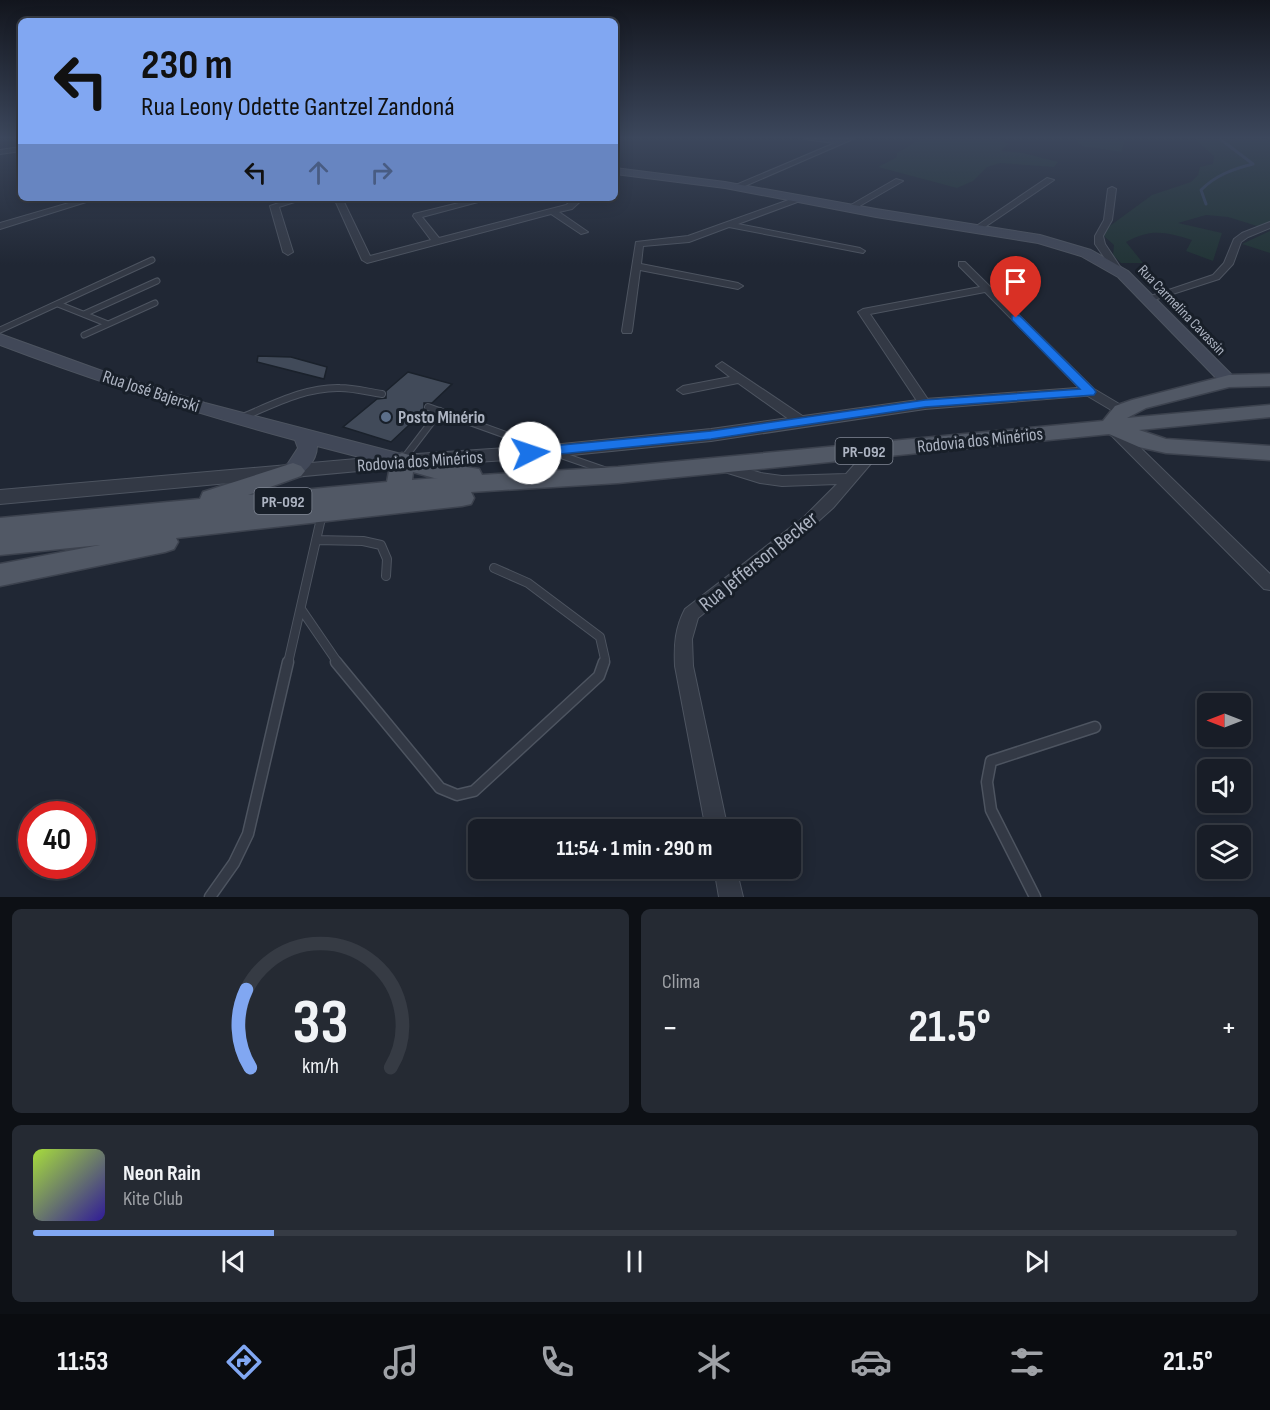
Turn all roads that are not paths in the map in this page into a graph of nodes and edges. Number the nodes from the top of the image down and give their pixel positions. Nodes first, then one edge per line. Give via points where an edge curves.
1 (689, 181) edge
2 (750, 181) edge
3 (899, 181) dead end
4 (1049, 181) edge
5 (735, 187) junction
6 (1112, 189) dead end
7 (798, 200) junction
8 (85, 201) edge
9 (292, 201) edge
10 (339, 201) edge
11 (477, 201) edge
12 (577, 201) edge
13 (848, 209) junction
14 (551, 212) junction
15 (729, 225) junction
16 (1270, 225) edge
17 (0, 226) edge
18 (976, 229) junction
19 (584, 232) dead end
20 (437, 242) junction
21 (860, 251) dead end
22 (288, 252) dead end
23 (152, 260) dead end
24 (963, 264) dead end
25 (636, 266) junction
26 (1116, 268) junction
27 (157, 281) dead end
28 (738, 286) dead end
29 (987, 289) junction
30 (1147, 298) junction
31 (155, 303) dead end
32 (58, 304) junction
33 (84, 314) junction
34 (108, 324) junction
35 (0, 330) edge
36 (627, 331) dead end
37 (84, 335) dead end
38 (0, 339) edge
39 (722, 366) dead end
40 (741, 379) junction
41 (1270, 380) edge
42 (1229, 381) junction
43 (683, 390) dead end
44 (1090, 392) junction
45 (382, 394) dead end
46 (925, 404) junction
47 (428, 407) dead end
48 (440, 411) junction
49 (1270, 411) edge
50 (239, 418) junction
51 (1116, 419) junction
52 (802, 422) junction
53 (303, 437) junction
54 (875, 450) junction
55 (552, 452) junction
56 (1270, 453) edge
57 (402, 461) junction
58 (717, 465) junction
59 (292, 471) junction
60 (618, 475) junction
61 (851, 479) junction
62 (546, 480) junction
63 (396, 489) junction
64 (0, 497) edge
65 (374, 509) junction
66 (171, 512) junction
67 (322, 514) junction
68 (267, 520) junction
69 (0, 528) edge
70 (316, 540) junction
71 (45, 541) junction
72 (0, 545) edge
73 (494, 568) dead end
74 (0, 573) edge
75 (386, 576) dead end
76 (1270, 584) edge
77 (301, 609) junction
78 (1095, 728) dead end
79 (715, 819) edge
80 (727, 879) edge
81 (210, 897) edge
82 (731, 897) edge
83 (1035, 897) edge

1 - 5 main road, Rua Carmelina Cavassin
2 - 5 street
3 - 13 street
4 - 18 street
5 - 7 main road, Rua Carmelina Cavassin
6 - 26 street via 1108,220 1099,236
7 - 13 main road, Rua Carmelina Cavassin
7 - 15 street
8 - 17 street
9 - 22 street via 274,206
10 - 20 street via 367,260
11 - 20 street via 417,216
12 - 14 street
13 - 18 main road, Rua Carmelina Cavassin
14 - 19 street
14 - 20 street
15 - 21 street
15 - 25 street via 689,239 641,242
16 - 30 street via 1237,240 1227,264 1216,277
18 - 26 main road, Rua Carmelina Cavassin via 1055,243
23 - 32 lane
24 - 29 street
25 - 28 street
25 - 36 street
26 - 30 main road, Rua Carmelina Cavassin
27 - 33 lane
29 - 44 street
29 - 46 street via 863,312
30 - 42 main road, Rua Carmelina Cavassin
31 - 34 lane
32 - 33 lane
32 - 35 lane
33 - 34 lane
34 - 37 lane
38 - 50 main road, Rua José Bajerski
39 - 40 street
40 - 43 street
40 - 52 street
41 - 42 main road
42 - 51 main road via 1148,402
44 - 46 street, Rodovia dos Minérios / PR-092
44 - 51 street
45 - 50 lane via 325,389
46 - 52 street, Rodovia dos Minérios / PR-092
47 - 48 lane
48 - 55 lane
48 - 57 lane
49 - 51 main road, Rodovia dos Minérios / PR-092
50 - 53 main road, Rua José Bajerski
51 - 54 main road, Rodovia dos Minérios / PR-092
51 - 56 main road via 1147,442
51 - 76 street
52 - 55 street, Rodovia dos Minérios / PR-092
53 - 57 main road, Rua José Bajerski
53 - 59 main road via 308,448
54 - 58 main road, Rodovia dos Minérios / PR-092
54 - 61 street, Rua Jefferson Becker
55 - 57 street, Rodovia dos Minérios / PR-092
55 - 60 lane
57 - 59 street, Rodovia dos Minérios / PR-092
57 - 62 main road via 458,473
57 - 63 main road
58 - 60 main road, Rodovia dos Minérios / PR-092
58 - 61 street via 771,480
59 - 64 street, Rodovia dos Minérios / PR-092
59 - 66 main road
60 - 62 main road, Rodovia dos Minérios / PR-092
60 - 65 main road, Rodovia dos Minérios / PR-092
61 - 79 street, Rua Jefferson Becker via 809,521 691,614 683,639 684,666
62 - 63 main road, Rodovia dos Minérios / PR-092
63 - 65 main road
63 - 66 main road, Rodovia dos Minérios / PR-092
65 - 67 main road, Rodovia dos Minérios / PR-092
66 - 69 main road, Rodovia dos Minérios / PR-092
67 - 68 main road, Rodovia dos Minérios / PR-092
67 - 70 lane
68 - 71 main road, Rodovia dos Minérios / PR-092
68 - 74 main road
70 - 75 lane via 381,545 387,559
70 - 77 lane
71 - 72 main road, Rodovia dos Minérios / PR-092
71 - 74 main road
73 - 77 lane via 528,583 600,637 604,659 599,676 474,791 457,795 440,788 391,730 330,654
77 - 81 lane via 248,834
78 - 83 lane via 991,761 987,782 991,810
80 - 82 street

